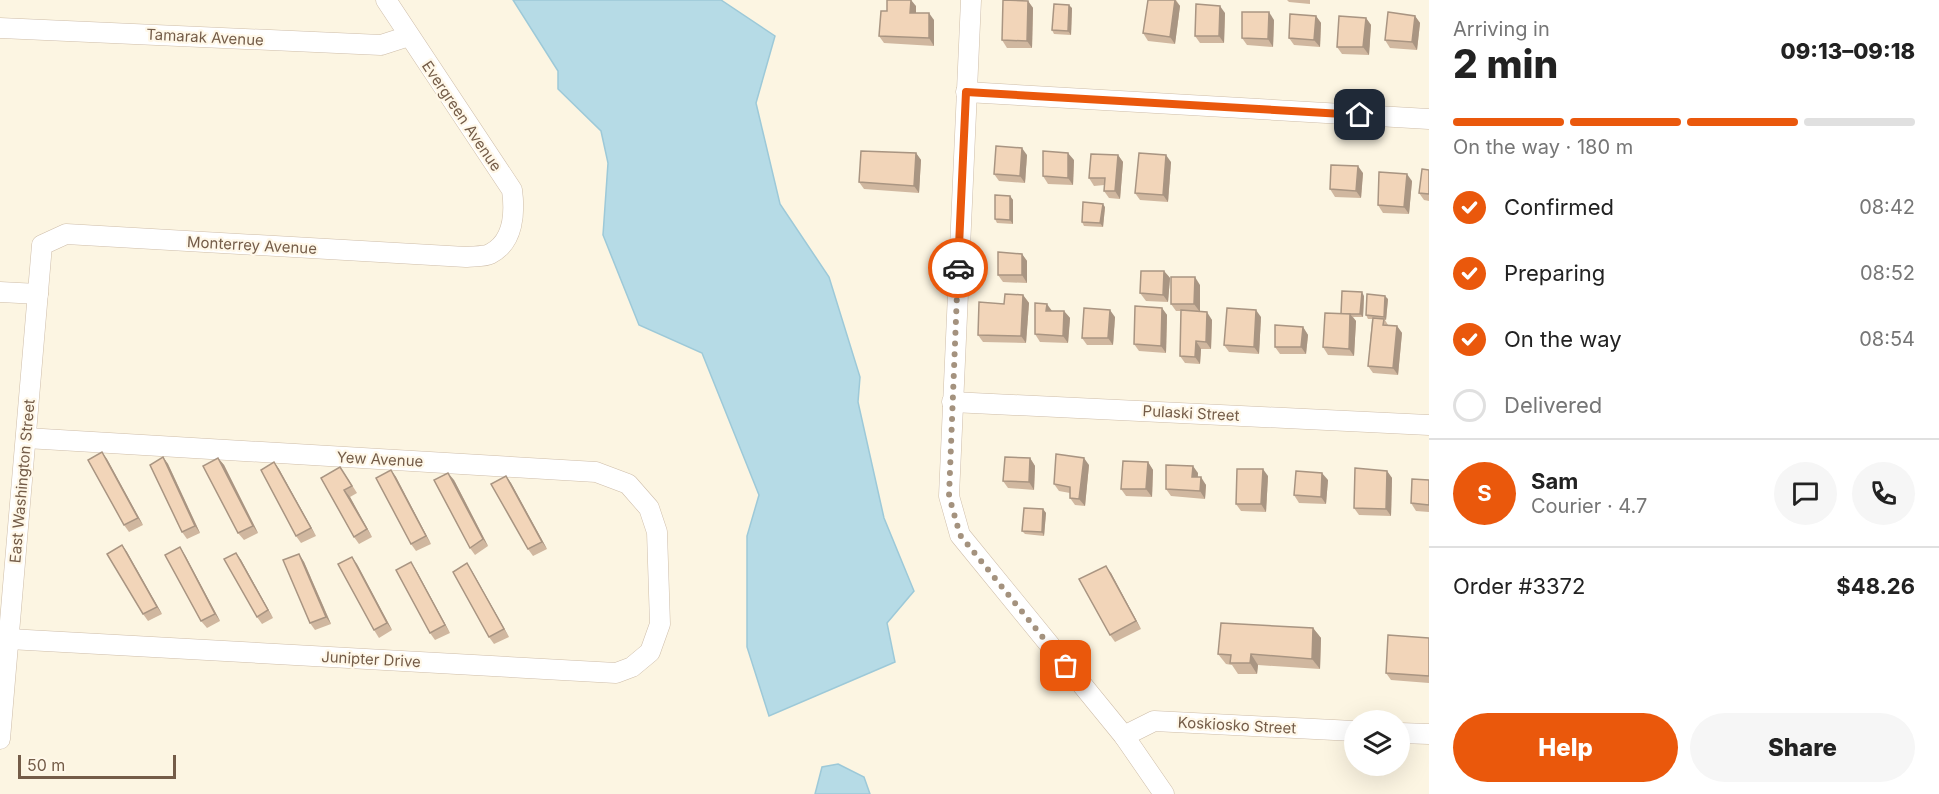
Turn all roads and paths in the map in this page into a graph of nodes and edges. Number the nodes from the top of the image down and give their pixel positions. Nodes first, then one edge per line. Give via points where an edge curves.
1 (386, 0) edge
2 (971, 0) edge
3 (0, 28) edge
4 (409, 36) junction
5 (966, 92) junction
6 (1429, 119) edge
7 (507, 237) joint
8 (0, 292) edge
9 (38, 294) junction
10 (952, 402) junction
11 (1429, 425) edge
12 (26, 438) junction
13 (658, 578) joint
14 (9, 639) junction
15 (1344, 730) edge
16 (1410, 733) edge
17 (1429, 734) edge
18 (1124, 736) junction
19 (0, 739) edge
20 (1164, 794) edge

1 - 4 street, Evergreen Avenue
2 - 5 street
3 - 4 street, Tamarak Avenue via 381,45
4 - 7 street, Evergreen Avenue via 512,190 515,213
5 - 6 street
5 - 10 street
7 - 9 street, Monterrey Avenue via 490,254 466,257 66,234 42,244
8 - 9 street
9 - 12 street, East Washington Street
10 - 11 street, Pulaski Street
10 - 18 street via 949,496 960,535
12 - 13 street, Yew Avenue via 596,472 628,484 649,507 657,532
12 - 14 street, East Washington Street
13 - 14 street, Junipter Drive via 660,624 650,652 632,668 616,673
14 - 19 street, East Washington Street
15 - 18 street, Koskiosko Street via 1154,721
16 - 17 street
18 - 20 street

